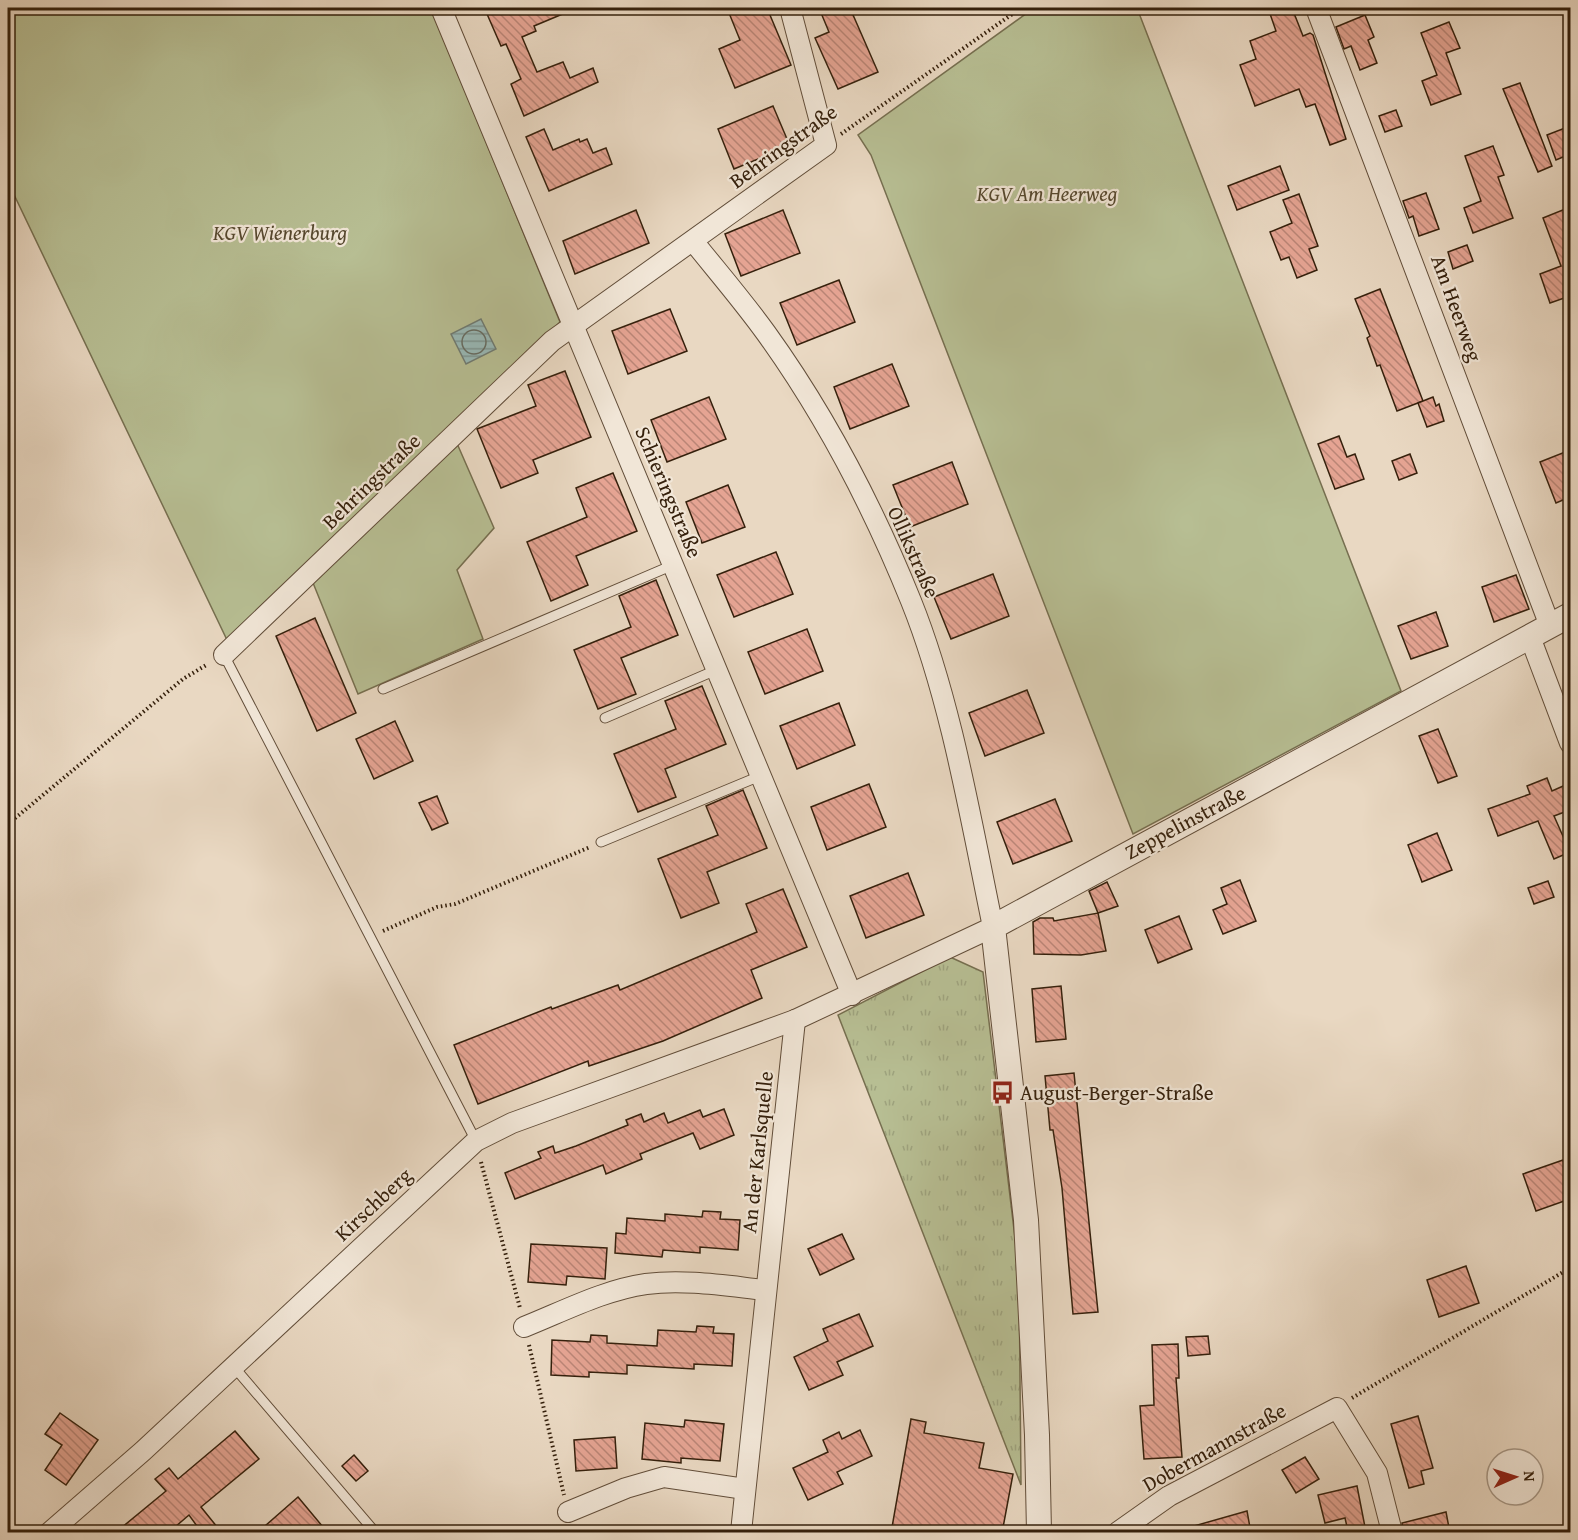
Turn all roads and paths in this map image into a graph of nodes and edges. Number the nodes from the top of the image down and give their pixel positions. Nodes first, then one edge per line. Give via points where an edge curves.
1 (441, 8) edge
2 (790, 8) edge
3 (1020, 8) edge
4 (1316, 8) edge
5 (826, 145) junction
6 (693, 241) junction
7 (574, 326) junction
8 (673, 565) junction
9 (1550, 626) edge
10 (224, 655) junction
11 (716, 670) junction
12 (383, 689) dead end
13 (605, 718) dead end
14 (1570, 743) edge
15 (760, 776) junction
16 (8, 824) edge
17 (601, 842) joint
18 (993, 927) junction
19 (371, 936) junction
20 (852, 995) junction
21 (795, 1020) junction
22 (476, 1141) junction
23 (1570, 1268) edge
24 (766, 1290) junction
25 (524, 1326) dead end
26 (234, 1366) junction
27 (1337, 1408) junction
28 (745, 1489) junction
29 (568, 1512) dead end
30 (50, 1533) edge
31 (375, 1533) edge
32 (741, 1533) edge
33 (1039, 1533) edge
34 (1118, 1533) edge
35 (1392, 1533) edge

1 - 7 street, Schieringstraße
2 - 5 street
3 - 5 path, Behringstraße
4 - 9 street, Am Heerweg
5 - 6 street, Behringstraße
6 - 7 street, Behringstraße
6 - 18 street, Ollikstraße via 766,333 827,426 911,602 935,674
7 - 8 street, Schieringstraße
7 - 10 street, Behringstraße via 552,341
8 - 11 street, Schieringstraße
8 - 12 lane
9 - 14 street, Am Heerweg
9 - 18 street, Zeppelinstraße
10 - 16 path via 183,680
10 - 19 lane
11 - 13 lane
11 - 15 street, Schieringstraße
15 - 17 lane
15 - 20 street, Schieringstraße
17 - 19 path
18 - 20 street, Zeppelinstraße
18 - 33 street via 1026,1220
19 - 22 lane
20 - 21 street, Zeppelinstraße
21 - 22 street, Kirschberg via 512,1122
21 - 24 street, An der Karlsquelle
22 - 26 street, Kirschberg
23 - 27 path
24 - 25 street via 647,1284 607,1294
24 - 28 street, An der Karlsquelle
26 - 30 street, Kirschberg
26 - 31 lane
27 - 34 street, Dobermannstraße via 1169,1496
27 - 35 street via 1377,1473
28 - 29 street via 664,1477
28 - 32 street, An der Karlsquelle

